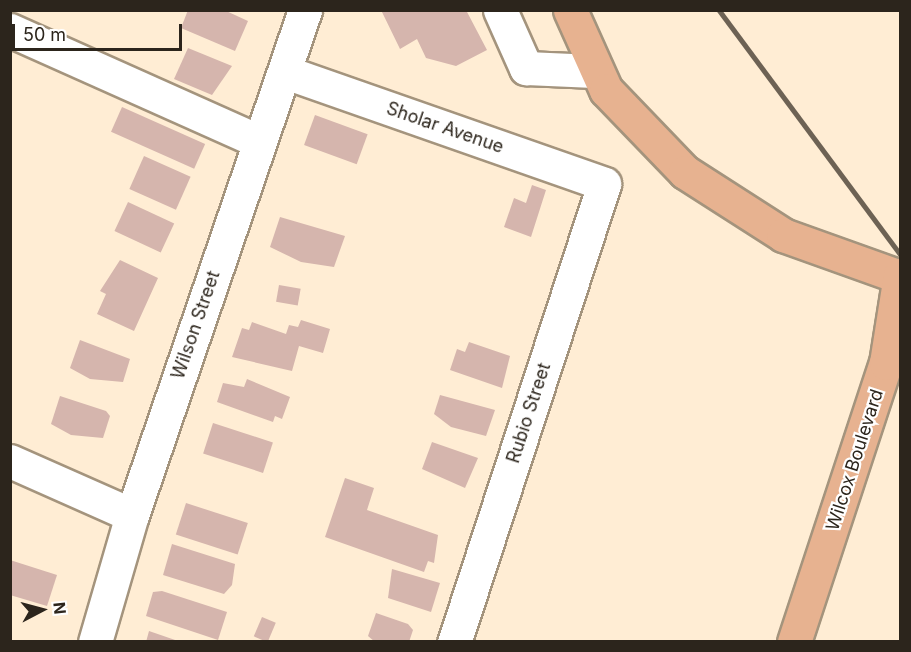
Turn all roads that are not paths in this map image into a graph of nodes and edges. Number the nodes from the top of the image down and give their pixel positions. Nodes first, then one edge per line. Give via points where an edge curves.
1 (304, 10) edge
2 (500, 10) edge
3 (570, 10) edge
4 (10, 30) edge
5 (594, 71) junction
6 (285, 72) junction
7 (258, 141) junction
8 (604, 184) joint
9 (900, 276) edge
10 (10, 461) edge
11 (132, 515) junction
12 (95, 642) edge
13 (454, 642) edge
14 (794, 642) edge

1 - 6 street, Wilson Street
2 - 5 street via 526,68
3 - 5 main road
4 - 7 street
5 - 9 main road via 636,125 712,192 783,236
6 - 7 street, Wilson Street
6 - 8 street, Sholar Avenue
7 - 11 street, Wilson Street
8 - 13 street, Rubio Street
9 - 14 main road, Wilcox Boulevard via 886,363
10 - 11 street
11 - 12 street, Wilson Street

